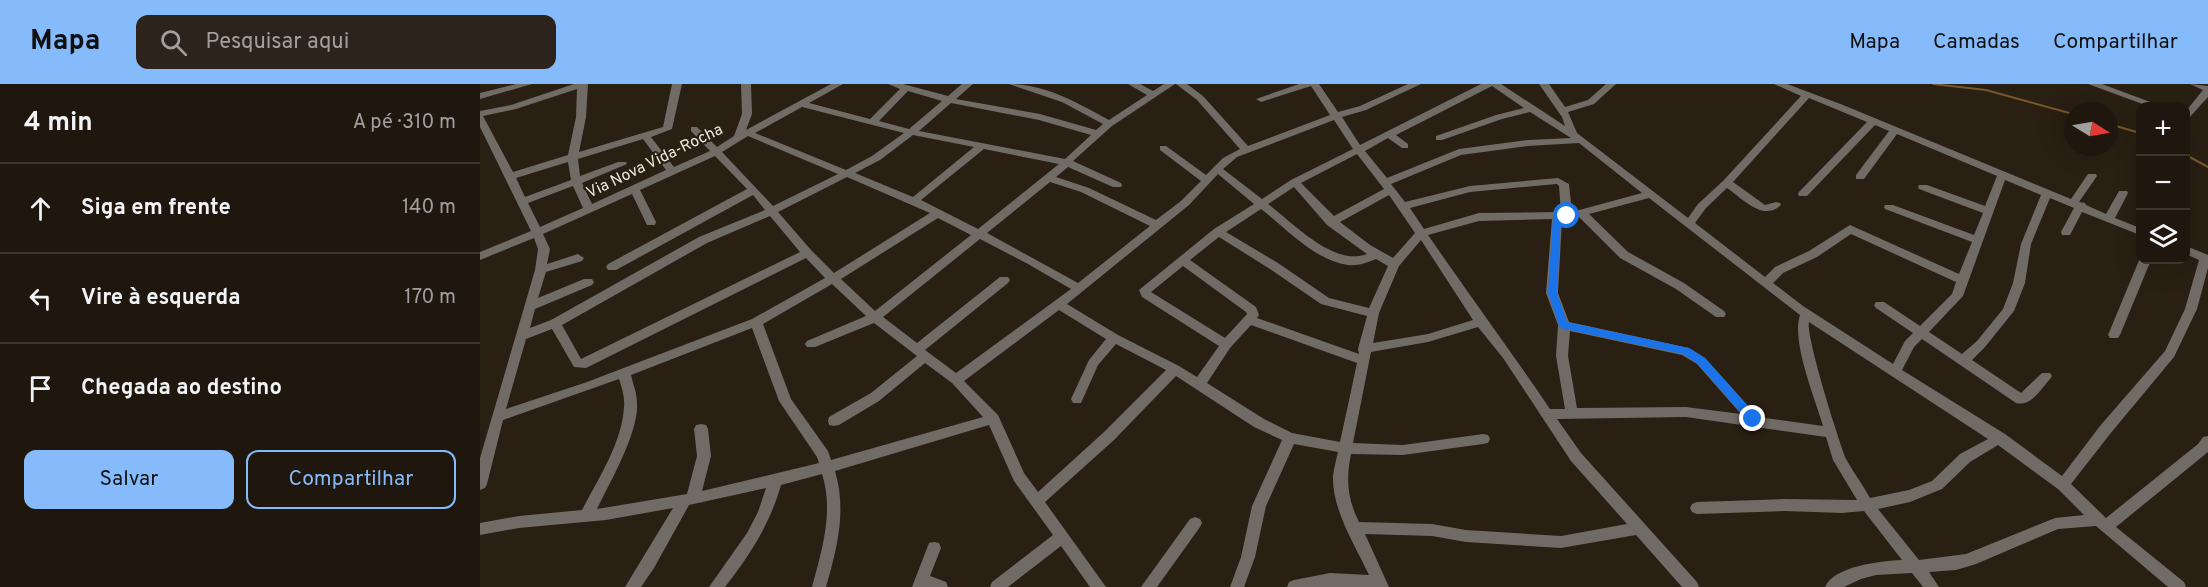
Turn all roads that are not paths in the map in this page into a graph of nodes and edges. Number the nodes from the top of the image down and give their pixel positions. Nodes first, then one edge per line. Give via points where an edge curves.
1 (527, 84) edge
2 (582, 84) edge
3 (677, 84) edge
4 (746, 84) edge
5 (838, 84) edge
6 (894, 84) edge
7 (968, 84) edge
8 (1014, 84) edge
9 (1133, 84) edge
10 (1170, 84) edge
11 (1181, 84) edge
12 (1308, 84) edge
13 (1314, 84) edge
14 (1416, 84) edge
15 (1488, 84) edge
16 (1495, 84) edge
17 (1544, 84) edge
18 (1611, 84) edge
19 (1779, 84) edge
20 (2093, 84) edge
21 (2195, 84) edge
22 (906, 88) junction
23 (2208, 90) edge
24 (1153, 95) junction
25 (1807, 95) junction
26 (480, 96) edge
27 (1261, 99) dead end
28 (948, 100) junction
29 (2145, 102) edge
30 (801, 104) junction
31 (1531, 109) junction
32 (1562, 111) junction
33 (2190, 111) edge
34 (480, 116) edge
35 (1336, 116) junction
36 (1873, 121) junction
37 (871, 123) junction
38 (1109, 124) junction
39 (694, 129) dead end
40 (1895, 130) junction
41 (911, 132) junction
42 (1098, 134) junction
43 (645, 135) junction
44 (743, 135) junction
45 (1390, 135) junction
46 (1577, 137) junction
47 (1439, 138) dead end
48 (983, 145) junction
49 (1405, 146) dead end
50 (1163, 148) dead end
51 (1246, 149) junction
52 (1359, 150) junction
53 (717, 151) junction
54 (573, 157) junction
55 (1066, 162) junction
56 (622, 164) dead end
57 (1217, 169) junction
58 (672, 172) junction
59 (848, 173) junction
60 (2002, 175) junction
61 (510, 176) junction
62 (2092, 176) dead end
63 (1860, 177) dead end
64 (1049, 178) junction
65 (1207, 181) junction
66 (576, 182) junction
67 (1295, 182) junction
68 (1727, 183) junction
69 (1117, 185) dead end
70 (1387, 186) junction
71 (1923, 187) dead end
72 (635, 190) junction
73 (754, 190) junction
74 (2047, 192) junction
75 (2123, 193) dead end
76 (1650, 194) junction
77 (1803, 194) dead end
78 (914, 201) junction
79 (521, 202) junction
80 (1261, 203) junction
81 (1776, 204) dead end
82 (2078, 204) junction
83 (1403, 206) junction
84 (1889, 207) dead end
85 (589, 209) junction
86 (772, 210) junction
87 (1988, 212) junction
88 (938, 213) junction
89 (1582, 213) junction
90 (1562, 216) junction
91 (2110, 217) junction
92 (651, 222) dead end
93 (1331, 222) junction
94 (1690, 223) junction
95 (1157, 225) junction
96 (2136, 230) edge
97 (537, 232) junction
98 (1218, 232) junction
99 (2066, 232) dead end
100 (979, 233) junction
101 (1422, 233) junction
102 (1977, 240) junction
103 (2190, 252) edge
104 (807, 253) junction
105 (1375, 255) junction
106 (480, 256) edge
107 (578, 258) dead end
108 (2206, 259) edge
109 (1184, 261) junction
110 (1394, 264) junction
111 (2143, 264) edge
112 (612, 267) dead end
113 (541, 270) junction
114 (833, 277) junction
115 (1004, 280) dead end
116 (1964, 281) junction
117 (588, 282) dead end
118 (1765, 283) junction
119 (1080, 289) junction
120 (1060, 305) junction
121 (1880, 305) dead end
122 (531, 306) junction
123 (1373, 313) junction
124 (1720, 314) dead end
125 (1806, 314) junction
126 (875, 317) junction
127 (1251, 320) junction
128 (756, 322) junction
129 (1481, 322) junction
130 (555, 323) junction
131 (1563, 325) junction
132 (1921, 331) junction
133 (2114, 335) dead end
134 (521, 336) junction
135 (1114, 338) junction
136 (811, 344) dead end
137 (1226, 345) junction
138 (921, 353) junction
139 (1363, 355) junction
140 (1963, 361) junction
141 (1175, 369) junction
142 (1895, 371) junction
143 (624, 373) junction
144 (2046, 376) dead end
145 (956, 380) junction
146 (1199, 384) junction
147 (1077, 399) dead end
148 (1548, 414) junction
149 (1572, 414) junction
150 (497, 417) junction
151 (993, 419) junction
152 (1753, 419) junction
153 (834, 421) dead end
154 (701, 429) dead end
155 (1831, 432) junction
156 (1290, 438) junction
157 (2000, 438) junction
158 (1483, 439) dead end
159 (2208, 441) edge
160 (1344, 448) junction
161 (826, 466) junction
162 (775, 480) junction
163 (480, 484) edge
164 (2063, 485) junction
165 (689, 499) junction
166 (1037, 501) junction
167 (1867, 505) junction
168 (1697, 508) dead end
169 (586, 516) junction
170 (1195, 523) dead end
171 (2103, 523) junction
172 (1357, 528) junction
173 (1638, 528) junction
174 (480, 529) edge
175 (1061, 537) junction
176 (934, 548) dead end
177 (1917, 568) junction
178 (921, 583) edge
179 (1380, 584) edge
180 (632, 587) edge
181 (716, 587) edge
182 (819, 587) edge
183 (942, 587) edge
184 (996, 587) edge
185 (1099, 587) edge
186 (1148, 587) edge
187 (1237, 587) edge
188 (1294, 587) edge
189 (1692, 587) edge
190 (1832, 587) edge
191 (1932, 587) edge
192 (2179, 587) edge

1 - 26 street
2 - 34 street
2 - 54 street via 580,127
3 - 43 street via 668,128
4 - 44 street
5 - 30 street, Via Nova Vida-Rocha
6 - 22 street
7 - 28 street
8 - 38 street via 1065,100
9 - 24 street
10 - 24 street
11 - 51 street via 1200,98
12 - 27 street
13 - 35 street
14 - 35 street
15 - 45 street
16 - 31 street
17 - 32 street
18 - 32 street via 1591,102
19 - 25 street
20 - 29 street
21 - 23 street
22 - 28 street
22 - 37 street
23 - 33 street
24 - 38 street
25 - 36 street
25 - 68 street
28 - 41 street
28 - 42 street via 1040,117
30 - 37 street
30 - 44 street, Via Nova Vida-Rocha
31 - 46 street
31 - 47 street
32 - 46 street
34 - 61 street
35 - 51 street
35 - 52 street
36 - 40 street
36 - 77 street
37 - 41 street
38 - 42 street
39 - 53 street
40 - 60 street
40 - 63 street
41 - 48 street
41 - 59 street via 889,150
42 - 55 street
43 - 54 street
43 - 58 street
44 - 53 street, Via Nova Vida-Rocha
44 - 59 street
45 - 49 street
45 - 52 street
46 - 70 street via 1459,152
46 - 76 street
48 - 55 street
48 - 78 street
50 - 65 street
51 - 57 street
52 - 67 street
52 - 70 street
53 - 58 street, Via Nova Vida-Rocha
53 - 73 street
54 - 61 street
54 - 66 street
55 - 64 street
55 - 69 street
56 - 66 street
57 - 65 street
57 - 80 street
58 - 72 street, Via Nova Vida-Rocha
59 - 78 street
59 - 86 street
60 - 74 street
60 - 87 street
61 - 79 street
62 - 82 street
64 - 95 street via 1085,190
64 - 100 street
65 - 95 street
66 - 79 street
66 - 85 street
67 - 80 street
67 - 93 street
68 - 81 street via 1762,208
68 - 94 street
70 - 83 street
70 - 93 street
71 - 87 street
72 - 85 street, Via Nova Vida-Rocha
72 - 92 street
73 - 86 street
73 - 112 street
74 - 82 street
74 - 140 street via 2026,244 2019,283 2008,311
75 - 91 street
76 - 89 street
76 - 94 street
78 - 88 street
79 - 97 street
80 - 98 street
80 - 105 street via 1324,253 1348,261
82 - 91 street
82 - 99 street
83 - 90 street via 1470,189 1558,181 1564,184
83 - 101 street
84 - 102 street
85 - 97 street, Via Nova Vida-Rocha
86 - 104 street
86 - 130 street via 696,244
87 - 102 street
88 - 100 street
88 - 114 street
89 - 90 street
89 - 124 street via 1624,255
90 - 101 street via 1479,217
90 - 131 street via 1552,293
91 - 96 street
93 - 105 street
94 - 118 street
95 - 119 street
97 - 106 street, Via Nova Vida-Rocha
97 - 113 street via 544,249
98 - 109 street
98 - 123 street via 1324,301
100 - 119 street
100 - 126 street
101 - 110 street
101 - 129 street
102 - 116 street
103 - 108 street
104 - 114 street
104 - 130 street via 586,363 578,364
105 - 110 street
107 - 113 street
108 - 164 street via 2191,309 2170,354
109 - 127 street via 1252,310
109 - 137 street via 1147,288 1146,294
110 - 123 street
111 - 133 street
113 - 122 street
114 - 126 street
114 - 128 street
115 - 138 street
116 - 118 street via 1850,229 1813,254 1779,270
116 - 132 street via 1952,303
117 - 122 street
118 - 125 street
119 - 120 street
120 - 135 street
120 - 145 street
121 - 132 street
122 - 134 street
123 - 139 street
125 - 142 street
125 - 155 street via 1803,335
126 - 136 street
126 - 138 street
127 - 137 street
127 - 139 street
128 - 143 street
128 - 161 street via 785,401 823,455
129 - 139 street
129 - 148 street
130 - 134 street
131 - 149 street via 1562,356
131 - 152 street via 1685,351 1701,361
132 - 140 street
132 - 142 street
134 - 150 street
135 - 141 street
135 - 147 street via 1093,363
137 - 146 street
138 - 145 street
138 - 153 street via 875,397
139 - 160 street
140 - 144 street via 2020,399
141 - 146 street
141 - 166 street
142 - 157 street
143 - 150 street
143 - 169 street via 631,405 626,425
145 - 151 street
146 - 156 street
148 - 149 street
148 - 173 street via 1576,457
149 - 152 street via 1686,412
150 - 163 street
151 - 161 street
151 - 166 street via 1019,477
152 - 155 street
154 - 165 street via 704,456
155 - 167 street via 1839,459
156 - 160 street
156 - 187 street via 1259,506
157 - 164 street
157 - 167 street via 1965,458 1927,490
158 - 160 street via 1418,450
159 - 171 street
160 - 172 street via 1341,491
161 - 162 street
161 - 182 street via 834,490 834,517
162 - 165 street
162 - 181 street via 763,520
164 - 171 street
165 - 169 street
165 - 180 street
166 - 175 street
167 - 168 street
167 - 177 street
169 - 174 street
170 - 186 street
171 - 177 street via 2057,523 1976,558
171 - 192 street
172 - 173 street via 1432,530 1561,542
172 - 179 street
173 - 189 street
175 - 184 street
175 - 185 street
176 - 178 street
177 - 190 street via 1880,567 1862,571
177 - 191 street
178 - 183 street
179 - 188 street via 1330,580

